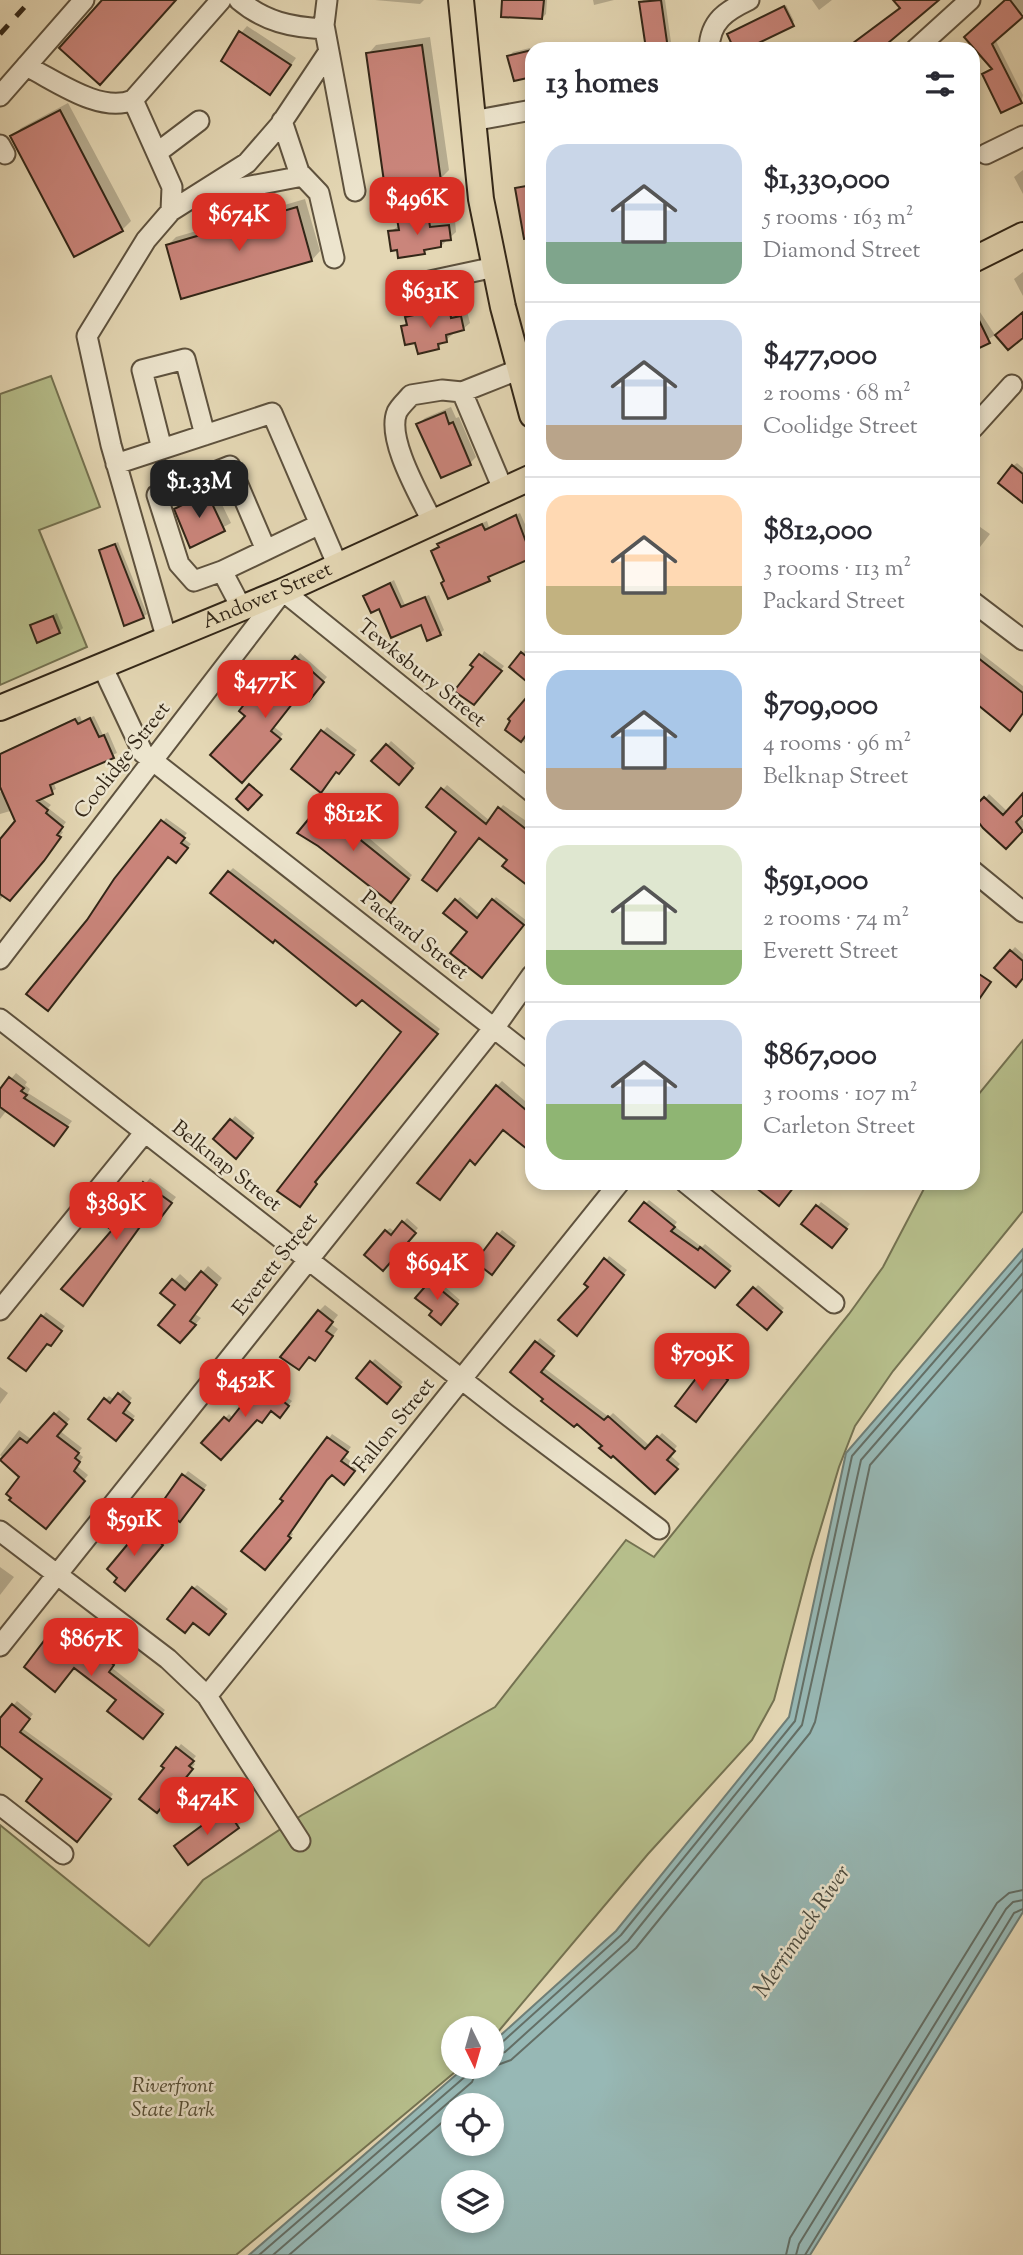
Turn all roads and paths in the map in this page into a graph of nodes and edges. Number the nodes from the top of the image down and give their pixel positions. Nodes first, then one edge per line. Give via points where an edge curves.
1 (84, 0) edge
2 (221, 0) edge
3 (239, 0) edge
4 (327, 0) edge
5 (461, 0) edge
6 (749, 0) edge
7 (970, 0) edge
8 (324, 29) junction
9 (710, 42) edge
10 (924, 42) edge
11 (328, 53) junction
12 (26, 65) junction
13 (0, 96) edge
14 (132, 100) junction
15 (525, 111) edge
16 (199, 121) dead end
17 (282, 121) junction
18 (472, 121) junction
19 (1023, 136) edge
20 (158, 152) junction
21 (986, 154) dead end
22 (303, 176) junction
23 (355, 191) dead end
24 (193, 197) junction
25 (171, 211) junction
26 (1023, 235) edge
27 (980, 256) edge
28 (334, 258) dead end
29 (495, 267) junction
30 (401, 287) dead end
31 (520, 369) junction
32 (1012, 385) dead end
33 (525, 388) edge
34 (461, 392) junction
35 (980, 420) edge
36 (205, 435) junction
37 (162, 449) junction
38 (116, 464) junction
39 (525, 480) edge
40 (503, 489) junction
41 (432, 521) junction
42 (318, 525) junction
43 (266, 550) junction
44 (337, 564) junction
45 (222, 571) junction
46 (283, 591) junction
47 (241, 607) junction
48 (980, 607) edge
49 (167, 639) junction
50 (1023, 640) edge
51 (103, 668) junction
52 (0, 708) edge
53 (152, 761) junction
54 (525, 786) edge
55 (980, 878) edge
56 (1023, 912) edge
57 (0, 959) edge
58 (525, 985) edge
59 (0, 1019) edge
60 (494, 1027) junction
61 (525, 1052) edge
62 (145, 1132) junction
63 (613, 1190) edge
64 (695, 1190) edge
65 (309, 1261) junction
66 (834, 1303) dead end
67 (0, 1310) edge
68 (461, 1380) junction
69 (659, 1529) dead end
70 (0, 1531) edge
71 (58, 1575) junction
72 (0, 1646) edge
73 (207, 1696) junction
74 (0, 1805) edge
75 (300, 1841) dead end
76 (63, 1854) dead end

1 - 12 street
2 - 14 street
3 - 8 street via 255,13 288,27
4 - 8 street
5 - 18 main road
6 - 9 street via 718,20
7 - 10 street
8 - 11 street
11 - 17 street
11 - 23 street
12 - 13 street
12 - 14 street via 95,99 121,105
14 - 20 street
15 - 18 street
16 - 20 street
17 - 22 street
17 - 24 street via 247,163
18 - 29 main road
19 - 21 street
20 - 25 street via 173,187
22 - 24 street
22 - 28 street via 319,193
24 - 25 street
25 - 38 street via 146,240 87,336
26 - 27 main road
29 - 30 street
29 - 31 main road
31 - 33 main road
31 - 34 street
32 - 35 street
34 - 40 street
34 - 41 street via 411,395 397,413 396,435 405,465
36 - 37 street
36 - 37 street via 185,359 142,370
36 - 42 street via 272,413
37 - 38 street
38 - 49 street
39 - 40 main road, Andover Street
40 - 41 main road, Andover Street
41 - 44 main road, Andover Street
42 - 43 street
42 - 44 street
43 - 45 street
43 - 45 street via 230,466 157,495 179,564 194,581
44 - 46 main road, Andover Street
45 - 47 street
46 - 47 main road, Andover Street
46 - 53 street, Coolidge Street
46 - 54 street, Tewksbury Street
47 - 49 main road, Andover Street
48 - 50 street
49 - 51 main road, Andover Street
51 - 52 main road, Andover Street
51 - 53 street, Packard Street via 143,753
53 - 57 street, Coolidge Street
53 - 60 street, Packard Street
55 - 56 street
58 - 60 street, Everett Street
59 - 62 street, Belknap Street
60 - 61 street, Packard Street
60 - 65 street, Everett Street
62 - 65 street, Belknap Street
62 - 67 street
63 - 68 street, Fallon Street
64 - 66 street
65 - 68 street, Belknap Street
65 - 71 street, Everett Street
68 - 69 street, Belknap Street
68 - 73 street, Fallon Street
70 - 71 street
71 - 72 street, Everett Street
71 - 73 street via 168,1659
73 - 75 street
74 - 76 street

